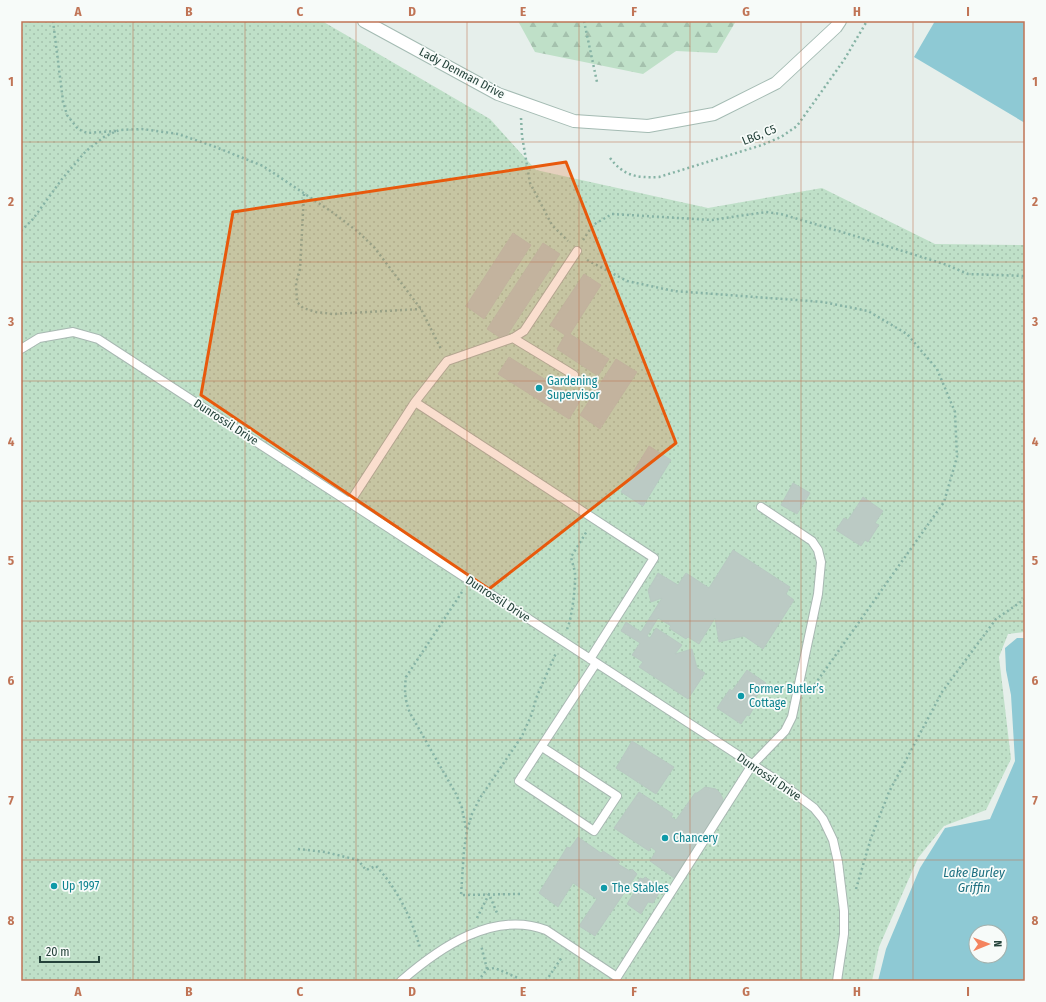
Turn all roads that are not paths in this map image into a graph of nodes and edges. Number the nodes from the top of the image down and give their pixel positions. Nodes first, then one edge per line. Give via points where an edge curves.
1 (364, 21) edge
2 (840, 21) edge
3 (578, 251) road end
4 (513, 338) junction
5 (21, 349) edge
6 (574, 375) dead end
7 (415, 402) junction
8 (350, 502) junction
9 (761, 507) dead end
10 (593, 661) junction
11 (542, 746) junction
12 (752, 765) junction
13 (417, 969) junction
14 (402, 981) edge
15 (413, 981) edge
16 (837, 981) edge

1 - 2 street, Lady Denman Drive via 498,94 574,121 648,126 714,114 776,83
3 - 4 lane via 524,331
4 - 6 lane
4 - 7 lane via 447,361
5 - 8 lane, Dunrossil Drive via 39,338 73,332 98,338
7 - 8 lane
7 - 10 lane via 654,558
8 - 10 lane, Dunrossil Drive
9 - 12 lane via 812,541 821,562 818,594 792,717 785,731
10 - 11 lane
10 - 12 lane, Dunrossil Drive
11 - 11 lane via 617,796 594,831 520,781
12 - 13 lane via 617,977 546,930 538,926 520,924 472,933 452,943
12 - 16 lane, Dunrossil Drive via 814,808 823,819 833,840 844,911 844,934
13 - 14 lane
13 - 15 lane

